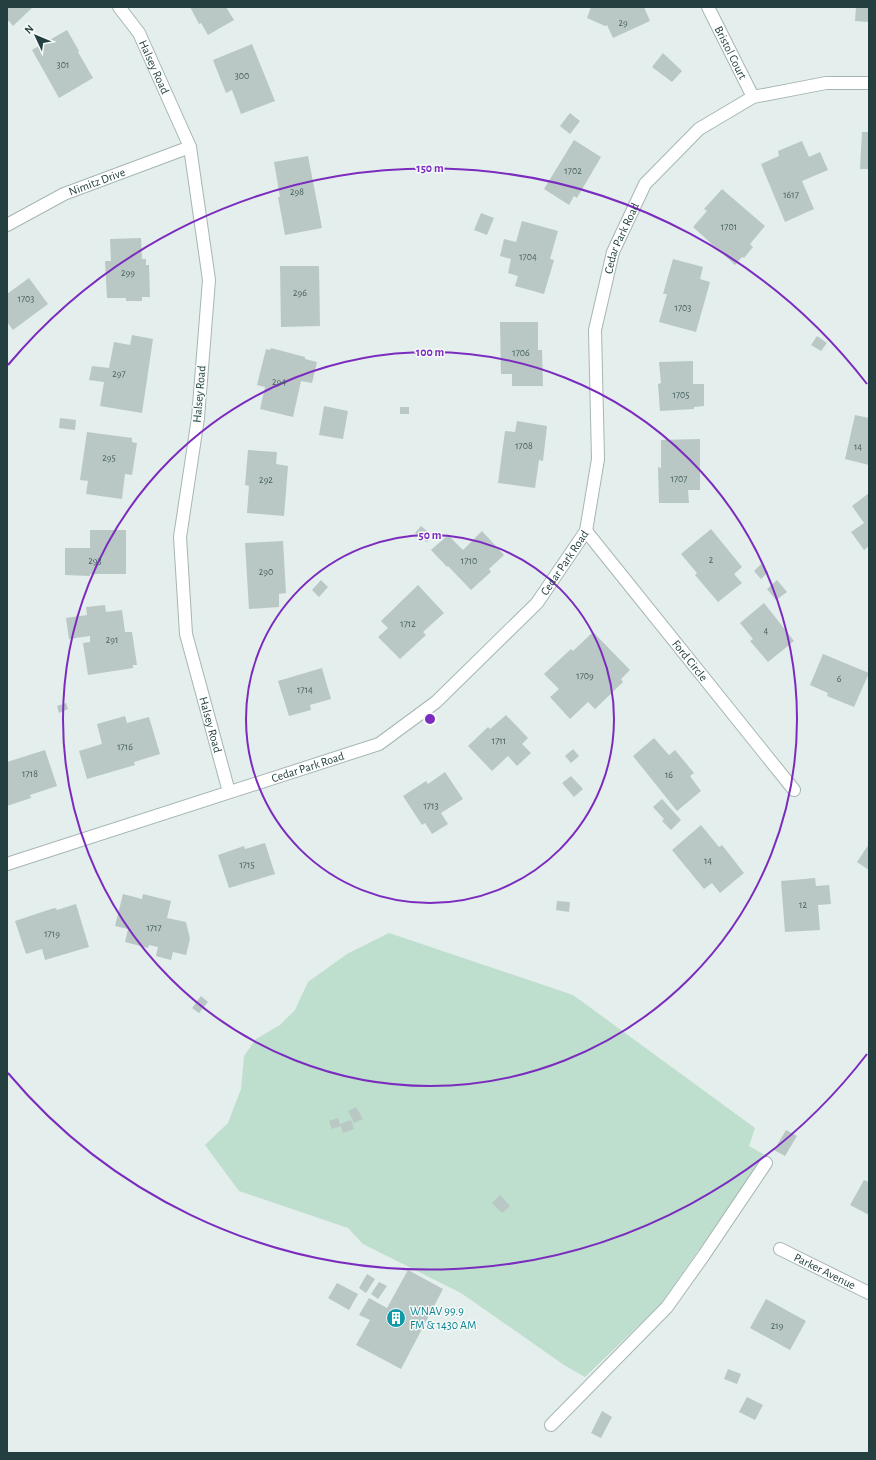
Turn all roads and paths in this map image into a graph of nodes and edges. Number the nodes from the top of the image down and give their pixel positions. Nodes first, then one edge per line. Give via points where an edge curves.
1 (120, 7) edge
2 (708, 7) edge
3 (869, 83) edge
4 (753, 97) junction
5 (190, 147) junction
6 (7, 225) edge
7 (586, 531) junction
8 (794, 790) dead end
9 (229, 792) junction
10 (7, 864) edge
11 (766, 1163) dead end
12 (780, 1250) dead end
13 (869, 1292) edge
14 (551, 1425) dead end

1 - 5 street, Halsey Road via 139,33
2 - 4 street, Bristol Court
3 - 4 street, Cedar Park Road via 826,83
4 - 7 street, Cedar Park Road via 699,129 645,184 613,252 595,330 598,459
5 - 6 street, Nimitz Drive via 64,194
5 - 9 street, Halsey Road via 209,280 198,418 180,537 186,634
7 - 8 street, Ford Circle
7 - 9 street, Cedar Park Road via 536,604 436,702 379,744
9 - 10 street, Cedar Park Road
11 - 14 street via 667,1307
12 - 13 street, Parker Avenue

